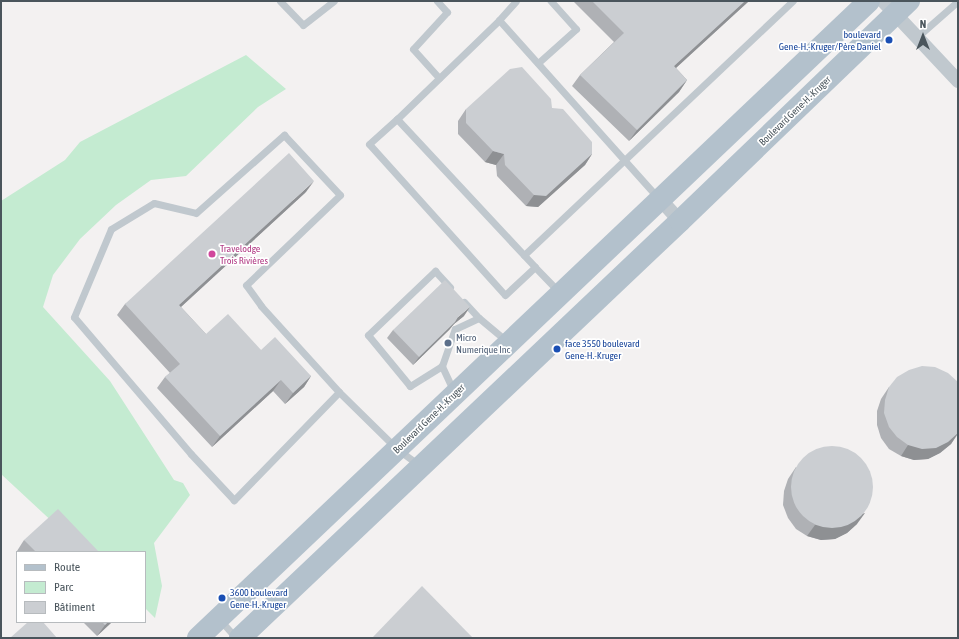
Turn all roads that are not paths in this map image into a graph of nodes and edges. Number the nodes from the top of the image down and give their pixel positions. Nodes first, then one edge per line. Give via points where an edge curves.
1 (280, 1) edge
2 (334, 1) edge
3 (437, 1) edge
4 (516, 1) edge
5 (551, 1) edge
6 (793, 1) edge
7 (869, 1) edge
8 (958, 1) edge
9 (895, 5) edge
10 (499, 20) junction
11 (917, 37) junction
12 (538, 63) junction
13 (439, 78) junction
14 (958, 81) edge
15 (397, 119) junction
16 (625, 160) junction
17 (660, 199) junction
18 (680, 221) junction
19 (524, 255) junction
20 (535, 267) junction
21 (560, 294) junction
22 (479, 318) junction
23 (509, 343) junction
24 (442, 366) junction
25 (340, 392) junction
26 (455, 394) junction
27 (397, 449) junction
28 (421, 466) junction
29 (218, 619) junction
30 (198, 638) edge
31 (236, 638) edge
32 (240, 638) edge

1 - 2 lane via 304,25
3 - 13 lane via 447,12 413,49
4 - 10 lane
5 - 12 lane via 576,29
6 - 16 lane
7 - 17 main road, Boulevard Gene-H.-Kruger
8 - 11 lane
9 - 11 street
9 - 18 main road, Boulevard Gene-H.-Kruger
10 - 12 lane
10 - 13 lane
11 - 14 street
12 - 16 lane
13 - 15 lane
15 - 19 lane
15 - 20 lane via 368,144 505,295
16 - 17 lane
16 - 19 lane
17 - 18 street
17 - 21 main road, Boulevard Gene-H.-Kruger
18 - 28 main road, Boulevard Gene-H.-Kruger
19 - 20 lane
20 - 21 lane
21 - 23 main road, Boulevard Gene-H.-Kruger
22 - 23 lane
22 - 24 lane via 455,329
22 - 24 lane via 435,272 368,335 410,386
23 - 26 main road, Boulevard Gene-H.-Kruger
24 - 26 lane
25 - 25 lane via 260,306 246,285 340,195 284,135 196,213 154,203 111,229 74,317 191,454 234,500
25 - 27 lane
26 - 27 main road, Boulevard Gene-H.-Kruger
27 - 28 lane
27 - 29 main road, Boulevard Gene-H.-Kruger
28 - 32 main road, Boulevard Gene-H.-Kruger
29 - 30 main road, Boulevard Gene-H.-Kruger
29 - 31 lane

